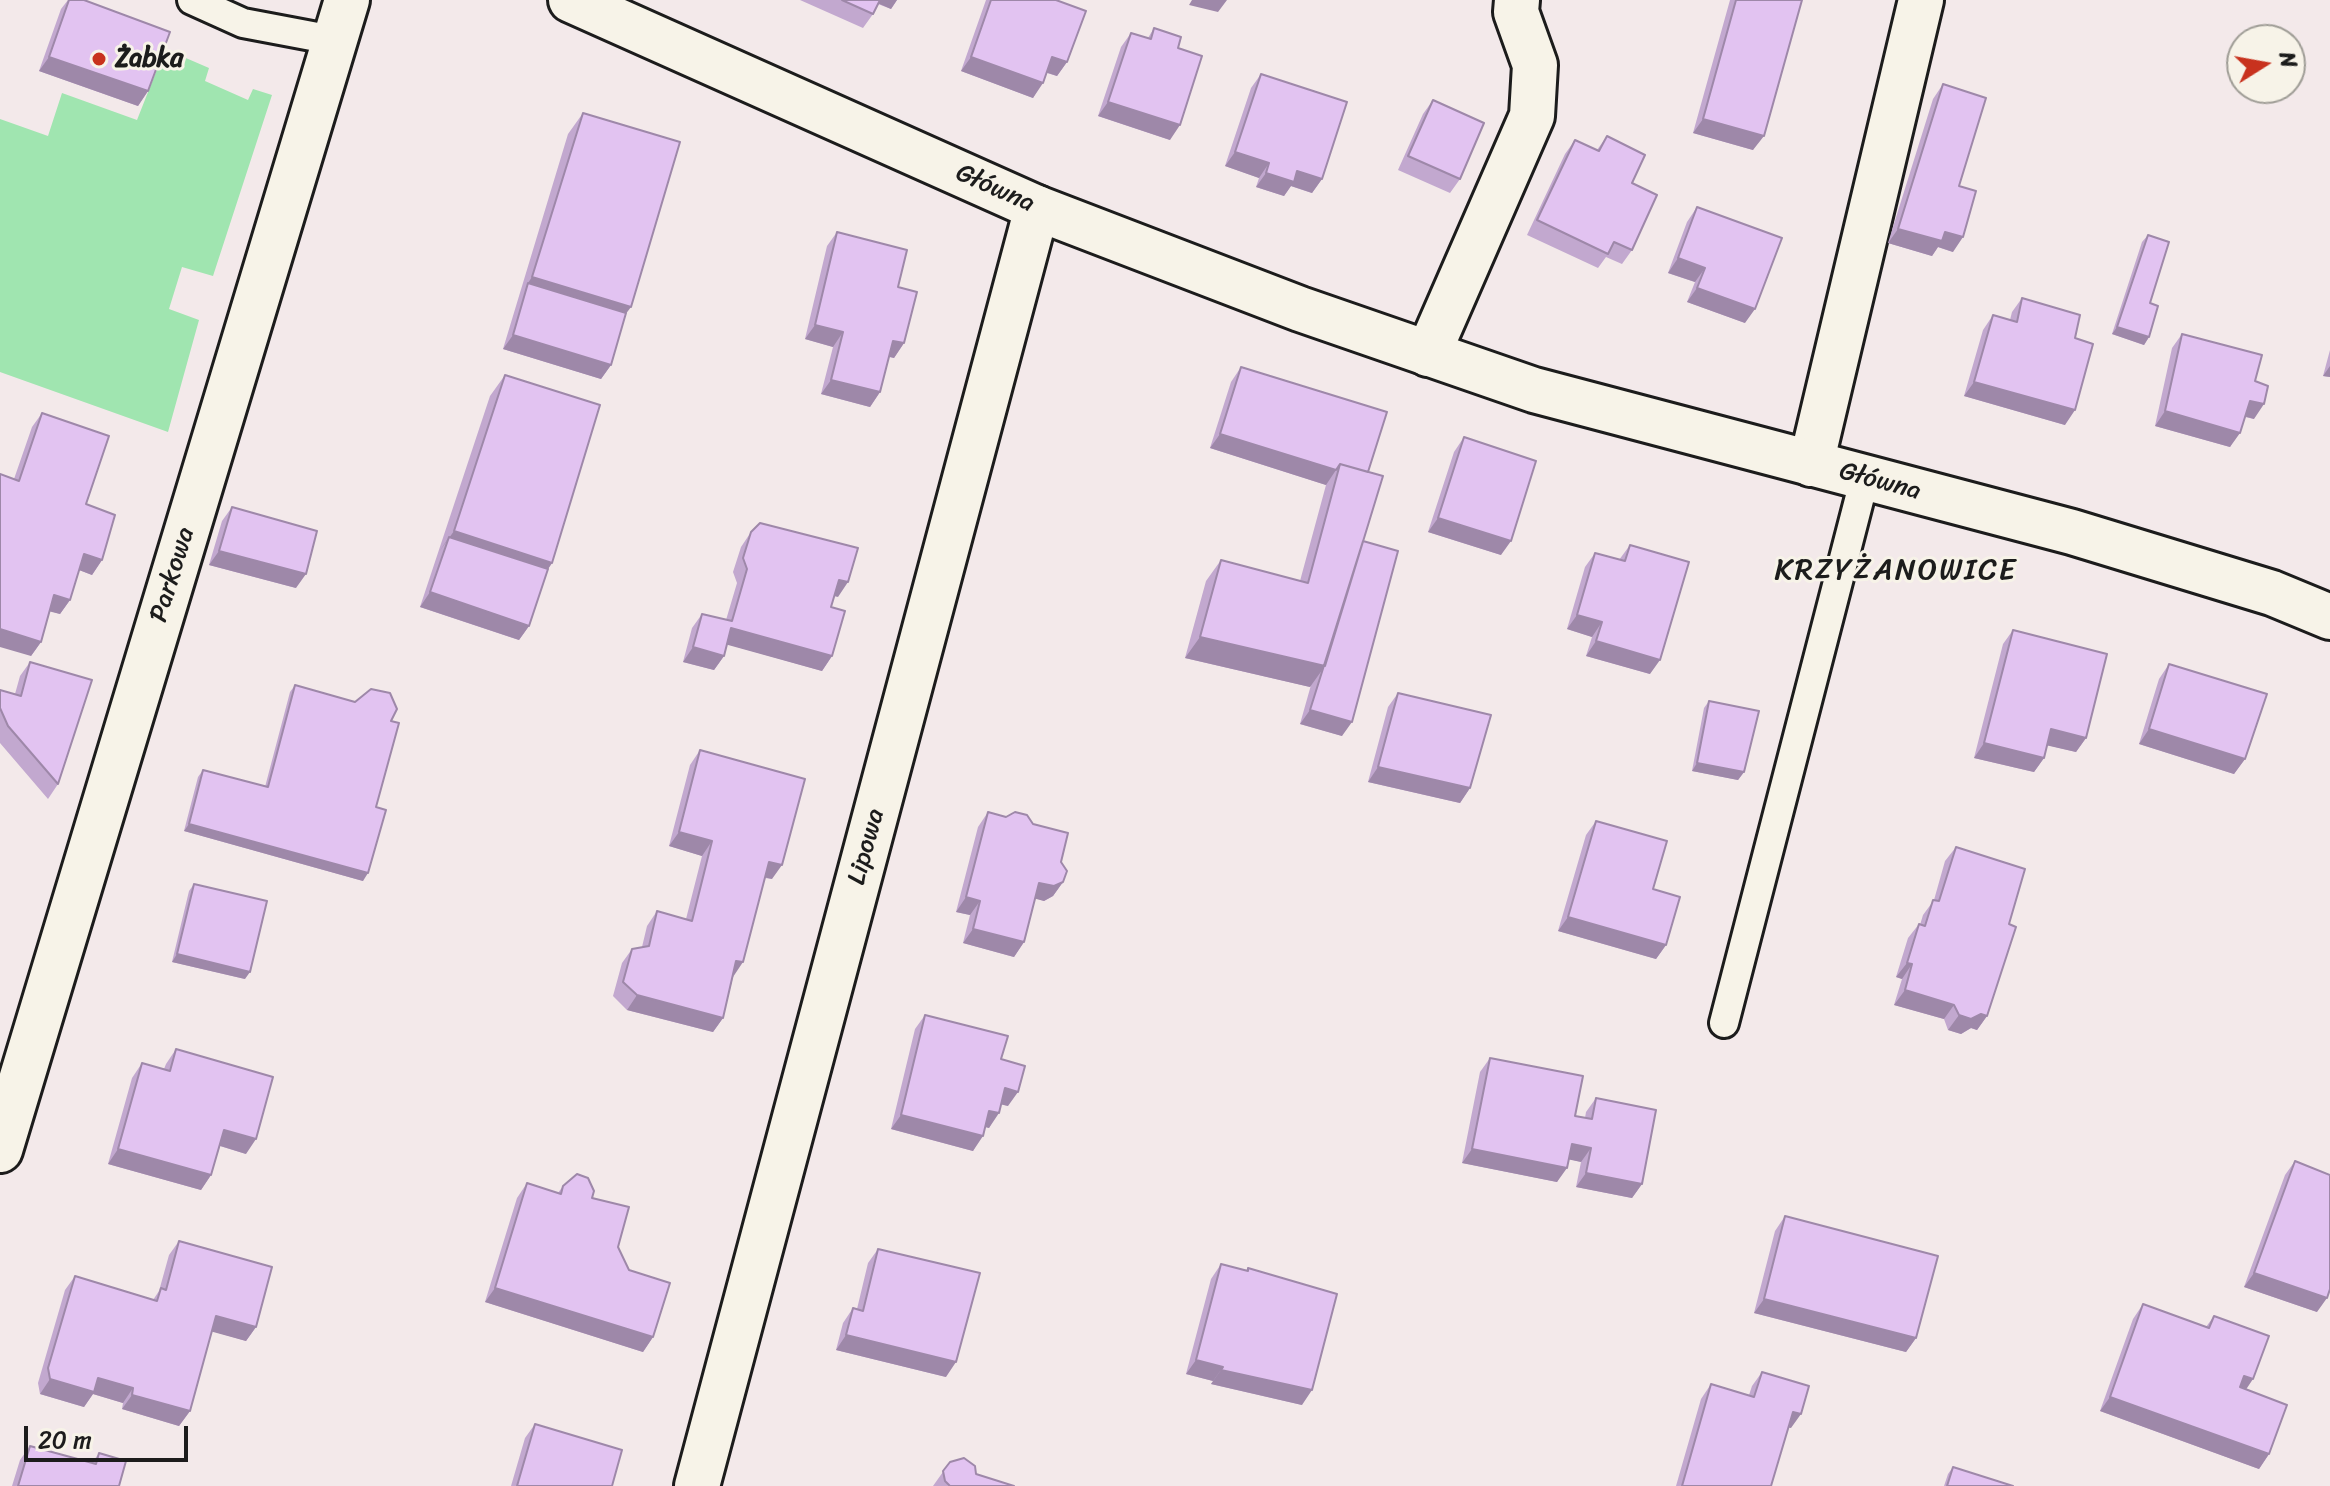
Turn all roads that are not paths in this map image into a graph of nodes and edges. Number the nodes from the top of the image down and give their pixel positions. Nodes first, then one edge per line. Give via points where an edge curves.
1 (192, 0) edge
2 (571, 0) edge
3 (1517, 0) edge
4 (1921, 0) edge
5 (340, 20) edge
6 (1037, 208) junction
7 (1428, 354) junction
8 (1811, 464) junction
9 (1865, 477) junction
10 (2330, 617) edge
11 (1724, 1023) dead end
12 (0, 1150) edge
13 (697, 1486) edge

1 - 5 lane via 243,23
2 - 6 street, Główna
3 - 7 street via 1516,12 1535,65 1532,116
4 - 8 street
5 - 12 street, Parkowa
6 - 7 street, Główna
6 - 13 street, Lipowa
7 - 8 street, Główna via 1534,390
8 - 9 street, Główna
9 - 10 street, Główna via 2086,537 2272,593
9 - 11 lane

